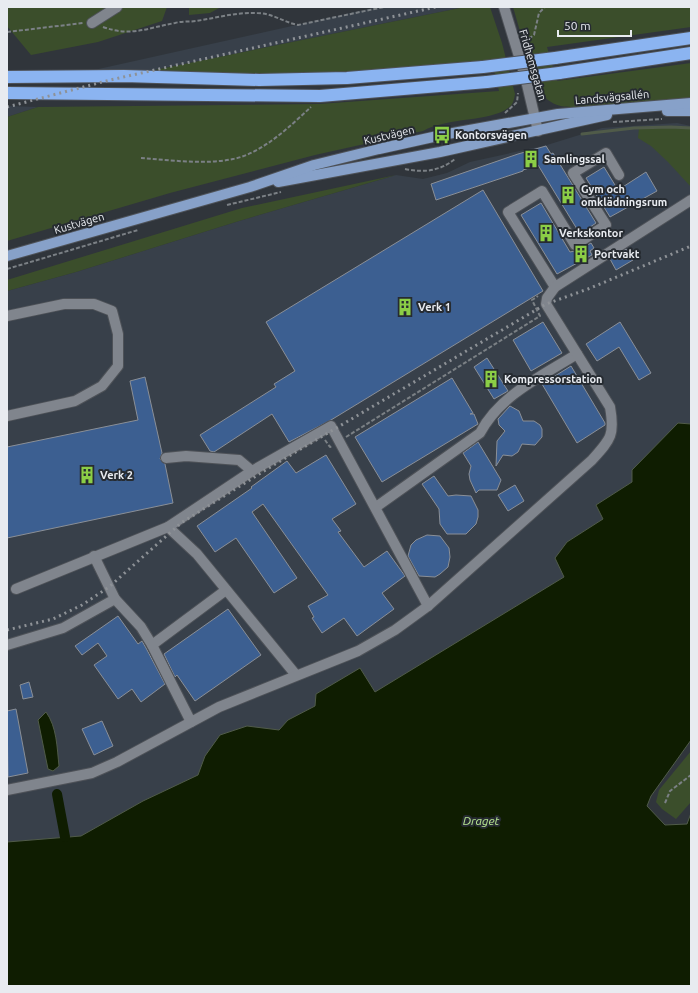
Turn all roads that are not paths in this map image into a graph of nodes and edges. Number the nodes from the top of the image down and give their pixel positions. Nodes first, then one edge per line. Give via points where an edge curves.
1 (117, 7) edge
2 (504, 7) edge
3 (92, 23) dead end
4 (691, 38) edge
5 (691, 54) edge
6 (7, 77) edge
7 (7, 92) edge
8 (691, 103) edge
9 (691, 111) edge
10 (535, 118) junction
11 (538, 131) junction
12 (619, 175) dead end
13 (250, 187) junction
14 (691, 200) edge
15 (7, 256) edge
16 (555, 287) junction
17 (7, 316) edge
18 (576, 354) junction
19 (7, 416) edge
20 (166, 458) dead end
21 (252, 471) junction
22 (376, 507) junction
23 (168, 527) junction
24 (94, 556) junction
25 (16, 589) dead end
26 (226, 590) junction
27 (115, 599) junction
28 (428, 606) junction
29 (7, 645) edge
30 (152, 645) junction
31 (296, 675) junction
32 (191, 722) junction
33 (7, 790) edge

1 - 3 street
2 - 10 street, Fridhemsgatan
4 - 6 highway, bridge via 483,67 347,78 259,80 124,76
5 - 7 highway, bridge via 487,82 320,96
8 - 10 main road, Landsvägsallén via 593,110
9 - 11 main road, Landsvägsallén via 621,113
10 - 11 street, Fridhemsgatan
10 - 13 main road, Kustvägen via 379,149 314,165
11 - 13 main road, Kustvägen
12 - 16 street via 606,153 573,173 606,225 575,244 542,191 508,212
13 - 15 main road, Kustvägen
14 - 16 street
16 - 18 street via 546,304
17 - 19 street via 64,304 94,304 112,312 118,334 118,366 102,386 75,401
18 - 22 street via 505,399 480,433
18 - 28 street via 610,407 613,426 607,443 592,460
20 - 21 street via 186,456 239,460
21 - 22 street via 331,426
21 - 23 street
22 - 28 street
23 - 24 street
23 - 26 street via 197,554
24 - 25 street
24 - 27 street
26 - 30 street
26 - 31 street
27 - 29 street via 63,628
27 - 30 street
28 - 31 street via 395,630 358,651
30 - 32 street
31 - 32 street via 219,707
32 - 33 street via 92,773

